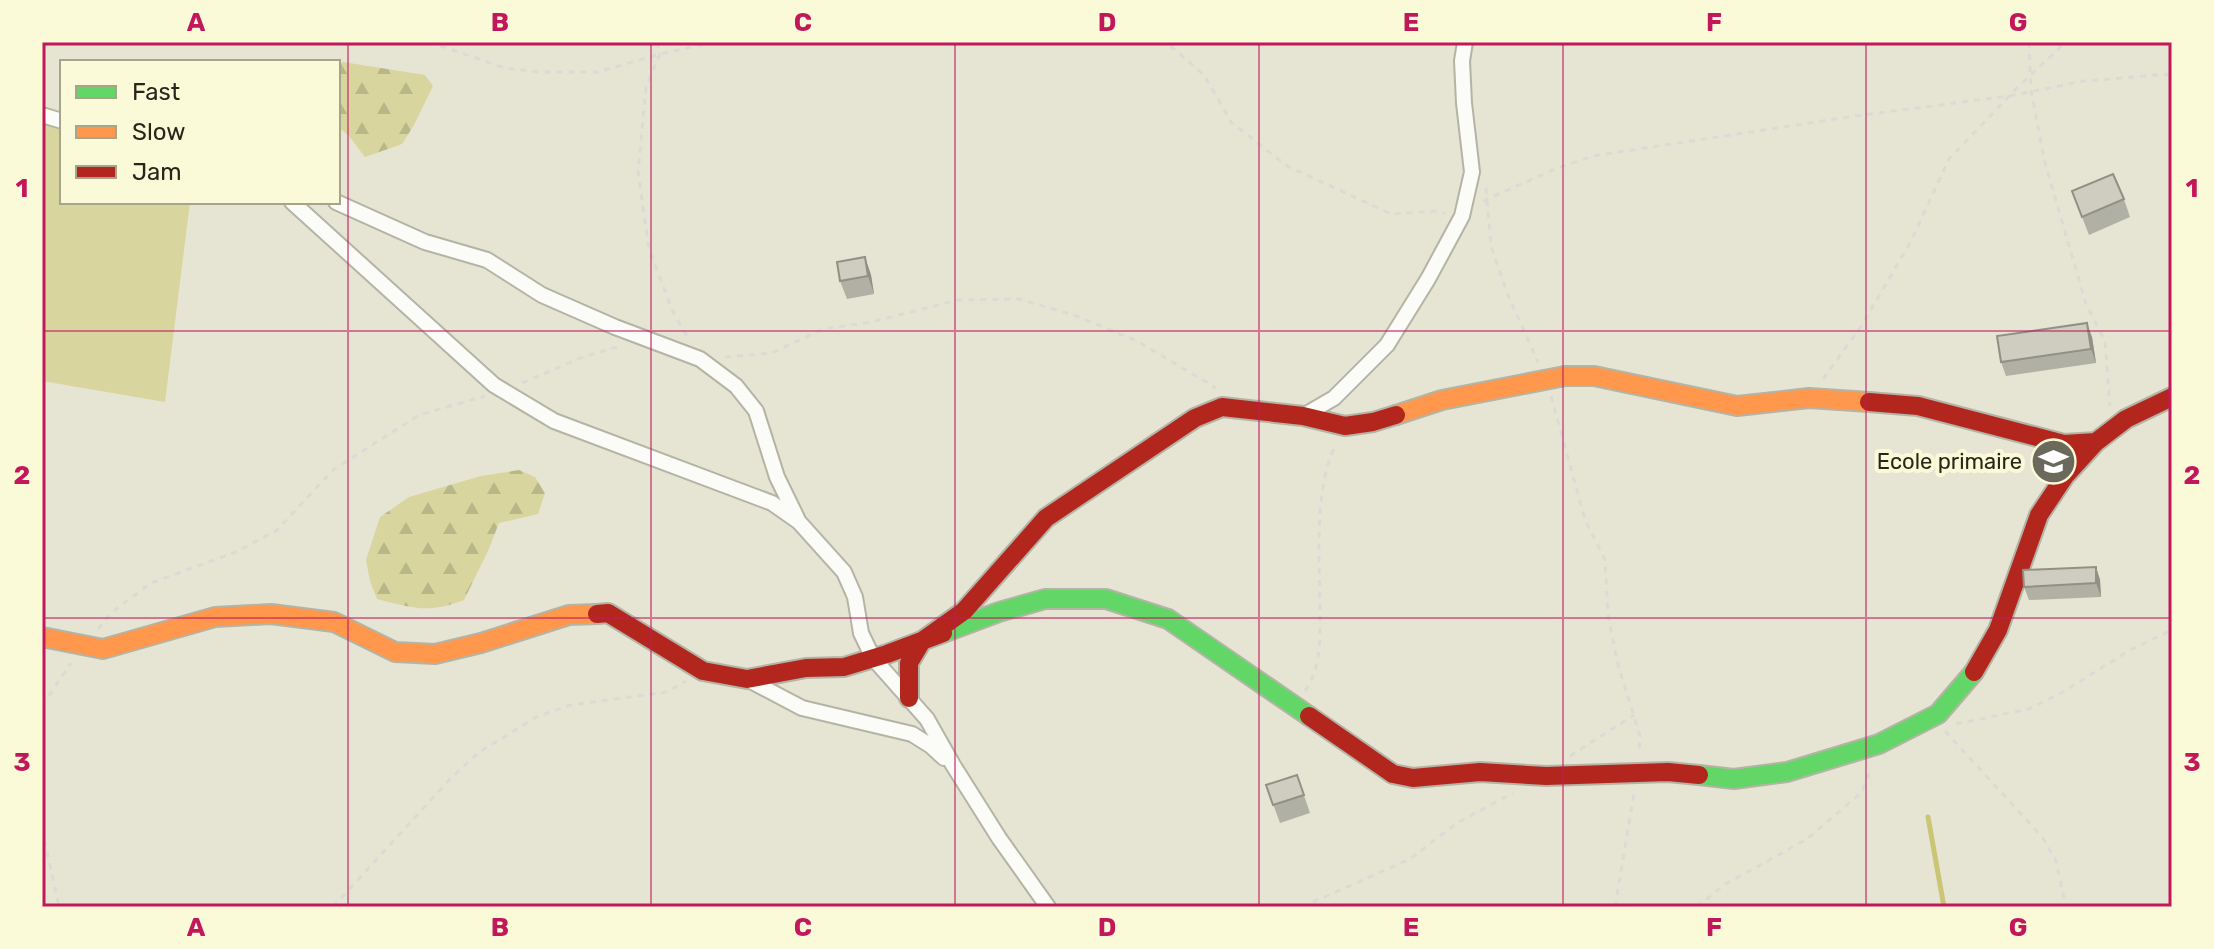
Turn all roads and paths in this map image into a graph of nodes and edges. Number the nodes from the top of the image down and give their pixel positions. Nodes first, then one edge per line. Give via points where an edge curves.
1 (429, 42) edge
2 (657, 42) edge
3 (715, 42) edge
4 (1159, 42) edge
5 (1170, 42) edge
6 (1465, 42) edge
7 (2029, 42) edge
8 (2066, 42) edge
9 (1173, 48) junction
10 (660, 54) junction
11 (2172, 74) edge
12 (2030, 75) junction
13 (2031, 91) junction
14 (2009, 96) junction
15 (1485, 185) dead end
16 (1487, 197) junction
17 (294, 204) edge
18 (340, 204) edge
19 (1462, 216) junction
20 (646, 338) junction
21 (700, 359) junction
22 (1546, 380) junction
23 (504, 391) junction
24 (2172, 397) edge
25 (1809, 398) junction
26 (1245, 409) junction
27 (1303, 416) junction
28 (1345, 426) junction
29 (2104, 436) junction
30 (799, 522) junction
31 (2172, 630) edge
32 (42, 637) edge
33 (922, 641) junction
34 (83, 646) junction
35 (873, 658) junction
36 (703, 671) junction
37 (747, 679) junction
38 (909, 698) junction
39 (42, 706) edge
40 (1294, 707) junction
41 (1634, 715) junction
42 (1949, 724) dead end
43 (1940, 725) dead end
44 (1879, 744) junction
45 (953, 765) junction
46 (1638, 772) junction
47 (1546, 776) junction
48 (42, 831) edge
49 (59, 907) edge
50 (333, 907) edge
51 (1048, 907) edge
52 (1302, 907) edge
53 (1615, 907) edge
54 (1697, 907) edge
55 (2066, 907) edge

1 - 10 path via 505,68 539,72 598,72
2 - 10 path
3 - 10 path
4 - 9 path
5 - 9 path
6 - 19 street via 1464,103 1472,172
7 - 12 path
8 - 12 path
9 - 19 path via 1204,75 1231,122 1287,166 1391,214 1437,211
10 - 21 path via 646,87 638,172 649,249 673,312
11 - 13 path
12 - 13 path
12 - 14 path
13 - 14 path
13 - 29 path via 2045,163 2086,304 2105,341
14 - 16 path via 1593,156
14 - 25 path via 1949,159 1902,257 1862,325
15 - 16 path
16 - 19 path
16 - 22 path via 1491,246
17 - 23 street
18 - 20 street via 425,242 487,260 542,295
19 - 27 street via 1387,345 1334,398
20 - 21 street
20 - 23 path via 583,357
21 - 26 path via 772,353 823,329 958,300 1019,299 1137,341
21 - 30 street via 736,386 756,411 777,477
22 - 25 street via 1594,376 1737,406
22 - 28 street
22 - 41 path via 1585,520 1605,560 1608,614
23 - 30 street via 554,421 772,503
23 - 34 path via 419,415 333,470 277,530 236,552 151,583 111,613
24 - 29 street
25 - 29 street via 1918,406 2064,444
26 - 27 street
26 - 33 street via 1222,407 1195,418 1046,518 964,611
27 - 28 street
28 - 40 path via 1327,463 1321,503 1320,646 1311,683
29 - 44 street via 2065,476 2039,515 1998,630 1971,676 1938,714
30 - 35 street via 844,572
31 - 42 path via 2029,709
32 - 34 street
33 - 35 street
33 - 38 street via 909,663
33 - 40 street via 1045,599 1106,599 1168,619
34 - 36 street via 103,649 215,617 271,614 334,622 395,652 435,654 569,615 608,613
34 - 39 path
35 - 37 street via 844,667
35 - 38 street
36 - 37 street
36 - 50 path via 667,692 571,705 538,716 478,753
37 - 45 street via 802,708 912,734
38 - 45 street
40 - 47 street via 1393,774
41 - 46 path via 1640,736
41 - 47 path
43 - 55 path via 2043,838 2056,861
44 - 46 street via 1787,772 1734,779
44 - 54 path via 1862,792 1807,839 1724,885
45 - 51 street
46 - 47 street
46 - 53 path
47 - 52 path via 1457,823 1410,859
48 - 49 path

